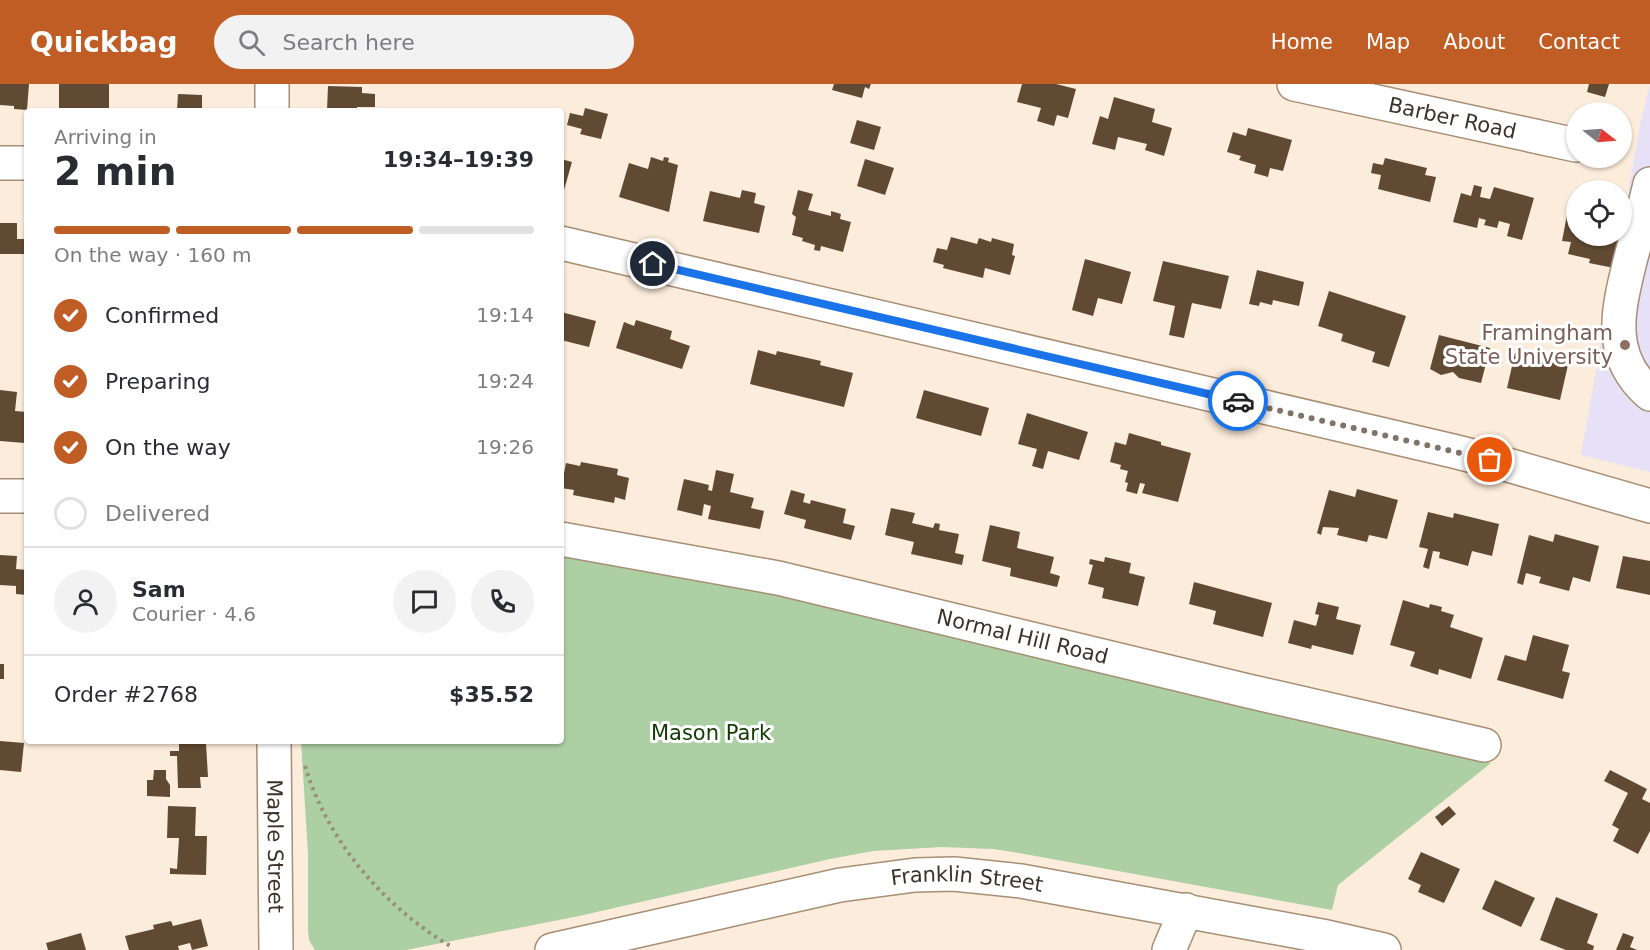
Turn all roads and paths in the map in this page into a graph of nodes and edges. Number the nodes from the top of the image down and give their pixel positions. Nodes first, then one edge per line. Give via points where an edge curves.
1 (272, 84) edge
2 (1294, 84) edge
3 (272, 108) edge
4 (1566, 143) edge
5 (0, 163) edge
6 (24, 163) edge
7 (1650, 184) edge
8 (564, 244) edge
9 (1650, 394) edge
10 (0, 496) edge
11 (24, 496) edge
12 (1650, 506) edge
13 (564, 540) edge
14 (274, 744) edge
15 (1484, 745) dead end
16 (304, 761) dead end
17 (1186, 910) junction
18 (452, 947) dead end
19 (276, 950) edge
20 (552, 950) edge
21 (1169, 950) edge
22 (1384, 950) edge

1 - 3 street
2 - 4 street, Barber Road
5 - 6 street
7 - 9 street via 1617,323 1626,362
8 - 12 street via 1453,451
10 - 11 street
13 - 15 street, Normal Hill Road via 778,578
14 - 19 street, Maple Street
16 - 18 path via 323,810 360,868 411,920
17 - 20 street, Franklin Street via 1021,881 954,874 915,875 840,885
17 - 21 street
17 - 22 street, Franklin Street

